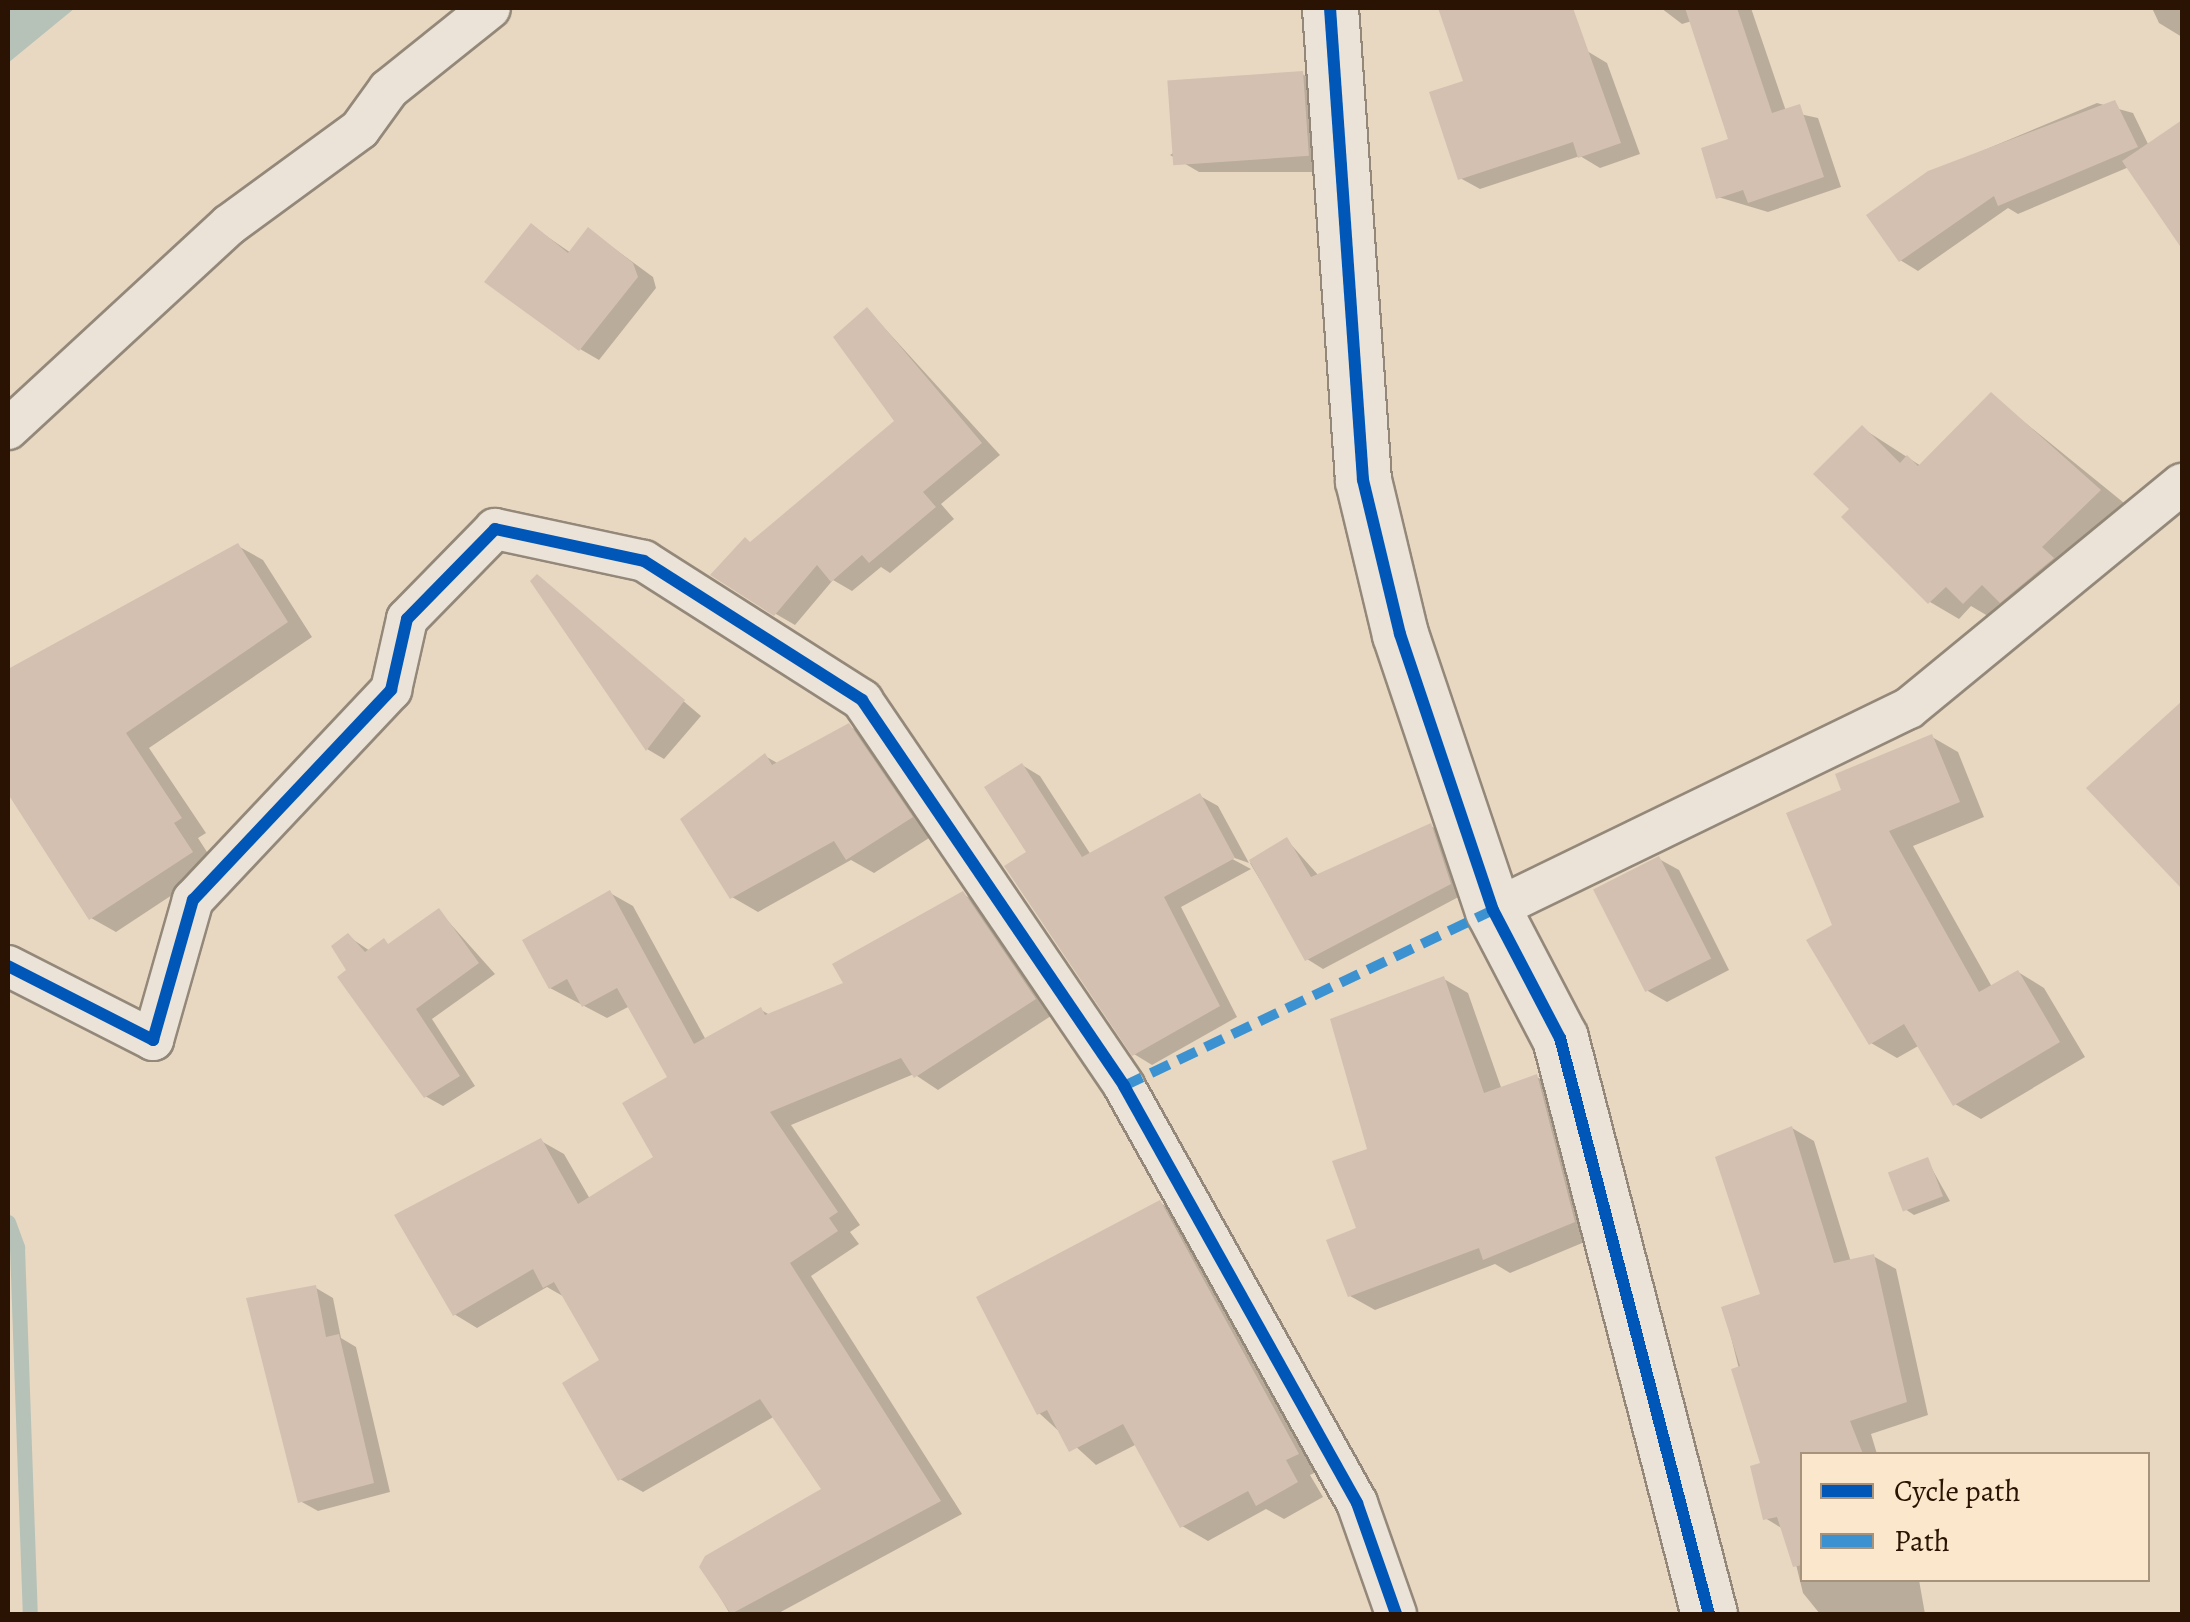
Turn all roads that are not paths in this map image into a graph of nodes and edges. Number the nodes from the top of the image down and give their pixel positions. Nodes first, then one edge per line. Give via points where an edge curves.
1 (490, 8) edge
2 (1330, 8) edge
3 (8, 429) edge
4 (2182, 484) edge
5 (1493, 910) junction
6 (8, 966) edge
7 (1396, 1614) edge
8 (1709, 1614) edge

1 - 3 street via 388,89 360,130 229,225
2 - 5 street via 1363,480 1400,634
4 - 5 street via 1909,708
5 - 8 street via 1560,1038
6 - 7 street via 153,1040 193,900 390,690 406,618 495,529 644,561 862,700 1124,1086 1356,1503

